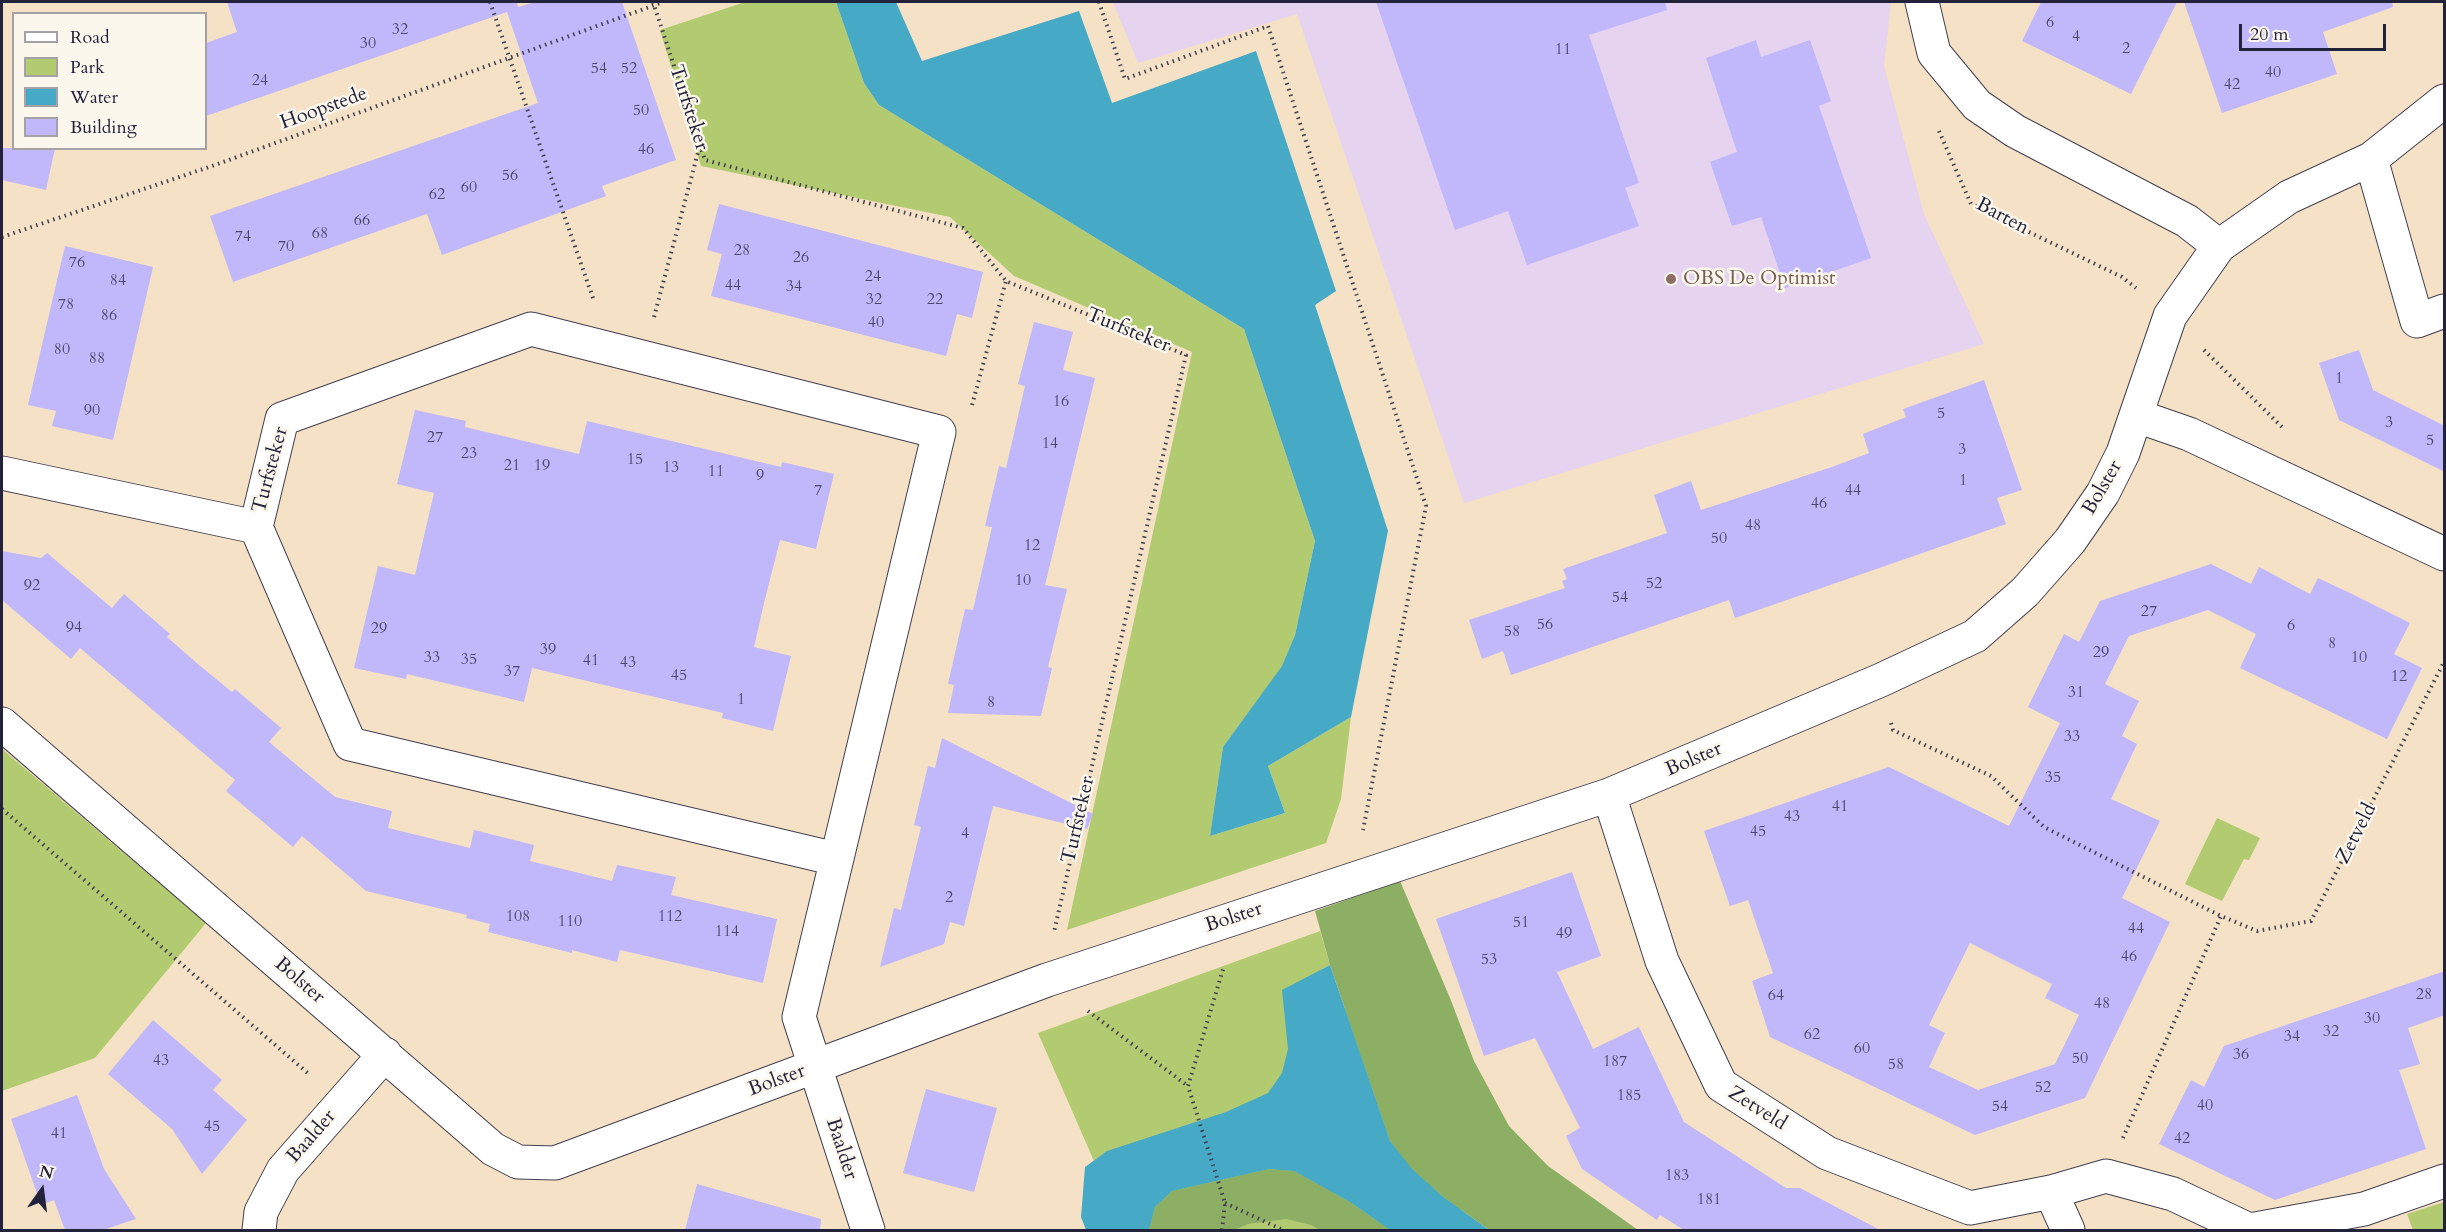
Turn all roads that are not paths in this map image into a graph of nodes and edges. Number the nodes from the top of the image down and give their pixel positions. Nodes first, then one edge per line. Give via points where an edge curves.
1 (1923, 2) edge
2 (2445, 101) edge
3 (2371, 159) junction
4 (2219, 246) junction
5 (2445, 311) edge
6 (2137, 416) junction
7 (2, 473) edge
8 (256, 527) junction
9 (2445, 554) edge
10 (2, 724) edge
11 (1609, 795) junction
12 (836, 859) junction
13 (385, 1054) junction
14 (814, 1067) junction
15 (2445, 1181) edge
16 (2051, 1192) junction
17 (2370, 1220) edge
18 (259, 1230) edge
19 (868, 1230) edge
20 (2067, 1230) edge
21 (2249, 1230) edge

1 - 4 street via 1934,52 1977,105 2014,131 2187,221
2 - 3 street, Bolster
3 - 4 street, Bolster via 2289,197
3 - 5 street via 2417,321
4 - 6 street, Bolster via 2170,316
6 - 9 street via 2189,434
6 - 11 street, Bolster via 2103,493 2070,541 2025,592 1975,636 1881,681
7 - 8 street, Turfsteker
8 - 12 street, Turfsteker via 350,744
8 - 12 street, Turfsteker via 282,419 531,329 939,432
10 - 13 street, Bolster
11 - 14 street, Bolster via 1047,980
11 - 16 street, Zetveld via 1662,961 1721,1085 1827,1153 1970,1208
12 - 14 street via 799,1017
13 - 14 street, Bolster via 493,1149 518,1162 555,1163
13 - 18 street, Baalder via 283,1170 261,1212
14 - 19 street, Baalder
15 - 17 street
16 - 20 street
16 - 21 street, Zetveld via 2106,1176 2173,1194
17 - 21 street

